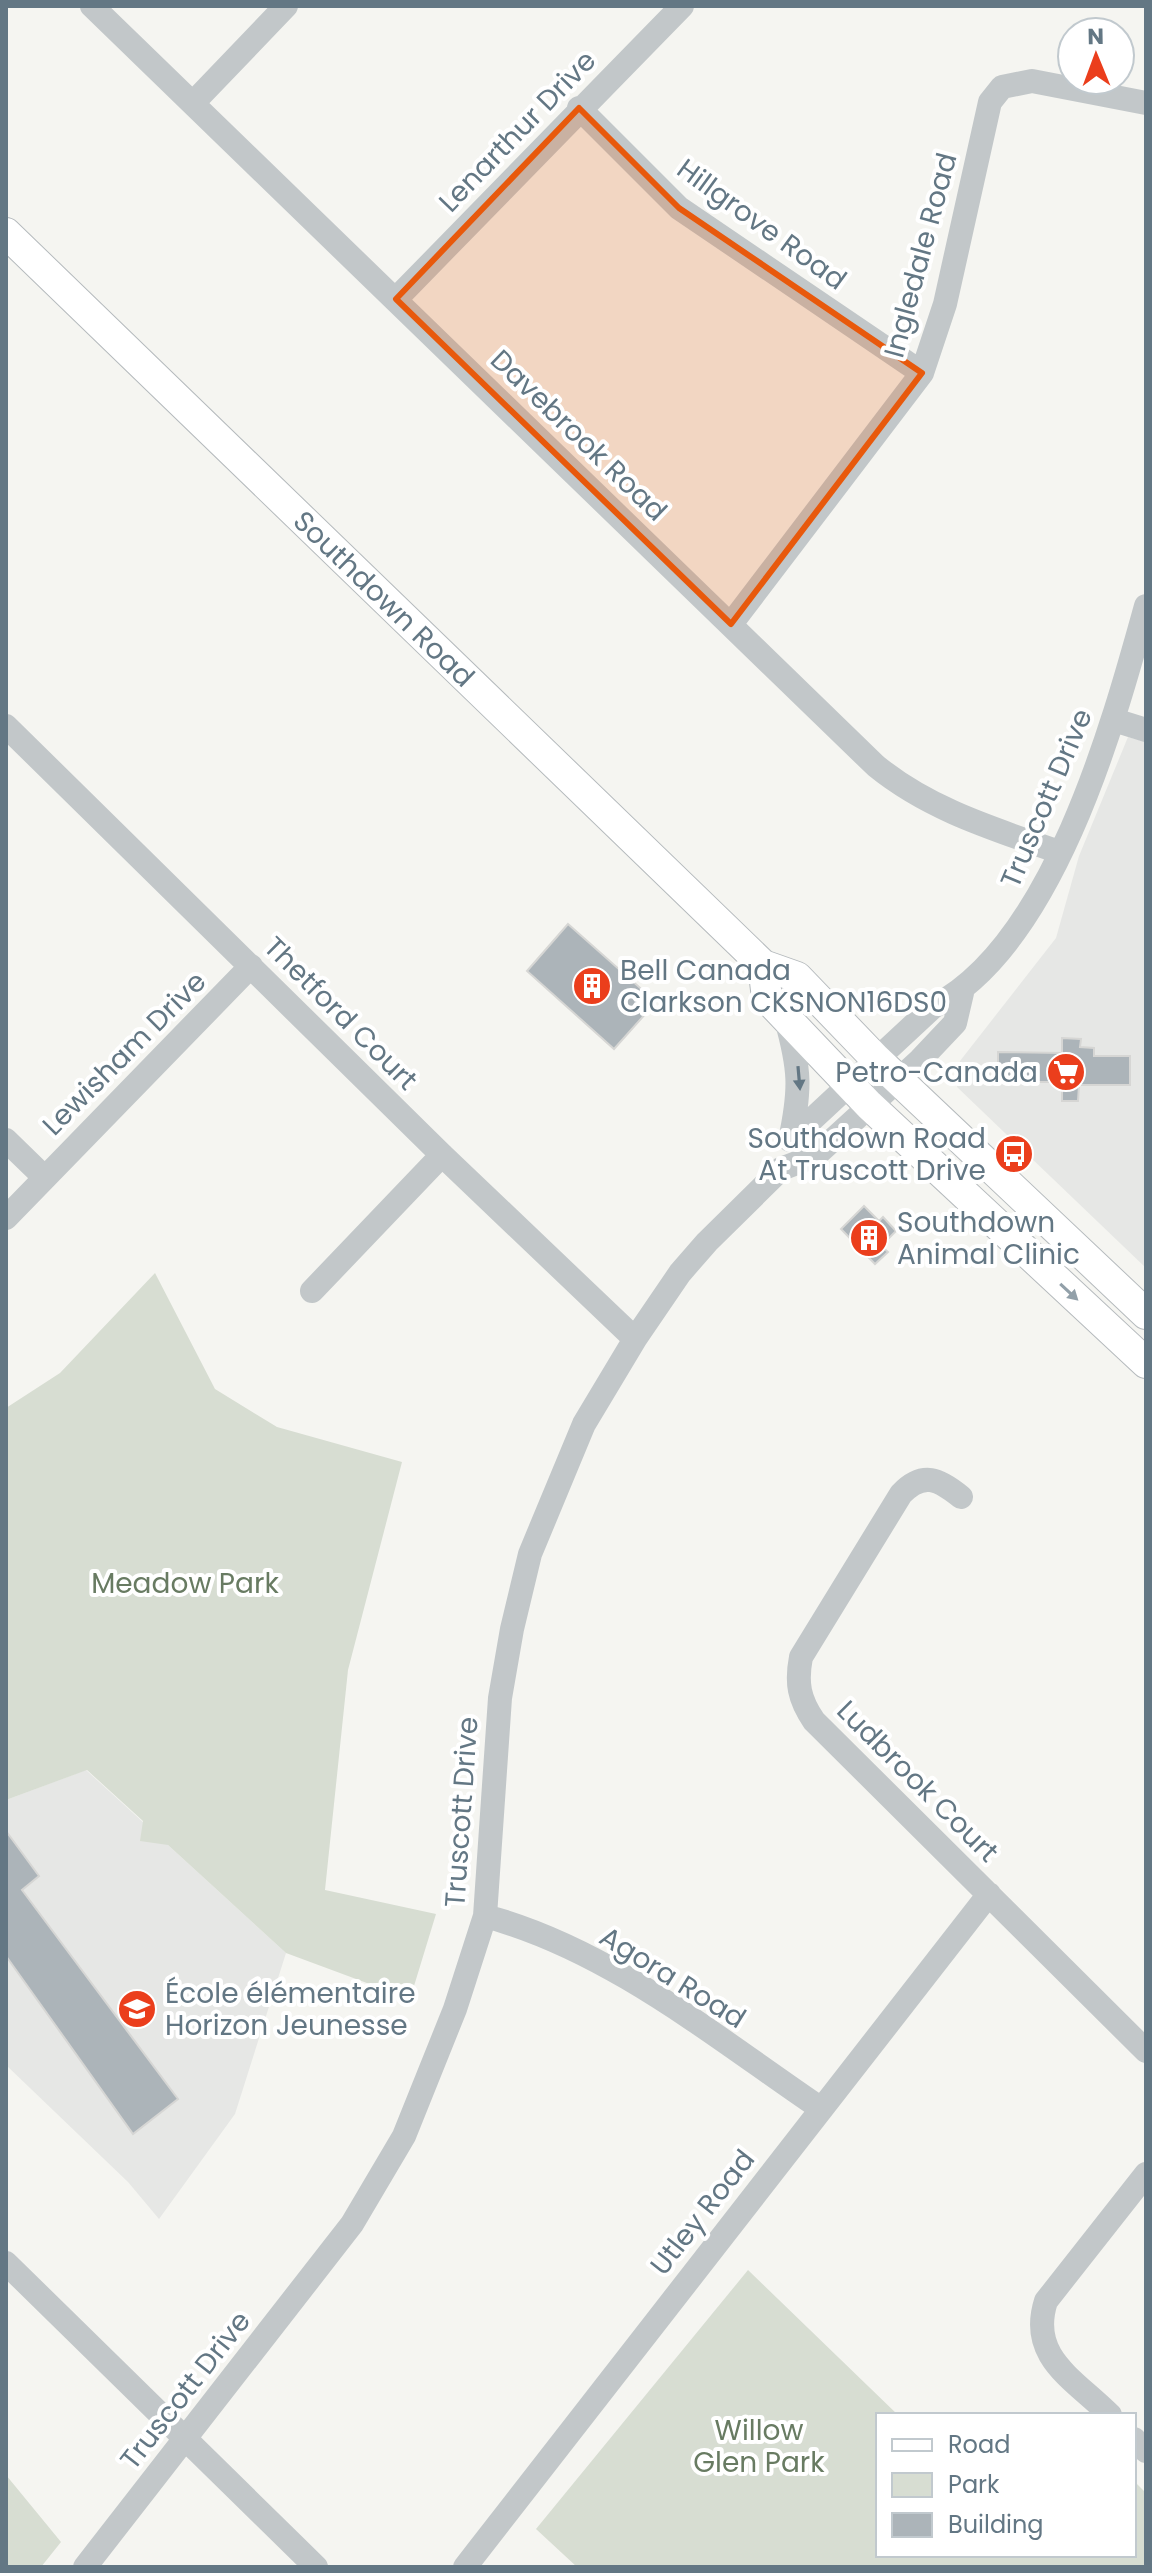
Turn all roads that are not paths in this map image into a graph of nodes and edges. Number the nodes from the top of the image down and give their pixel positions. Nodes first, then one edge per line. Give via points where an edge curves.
1 (92, 6) edge
2 (286, 6) edge
3 (682, 6) edge
4 (193, 103) junction
5 (1146, 103) edge
6 (579, 108) junction
7 (6, 233) edge
8 (396, 299) junction
9 (922, 373) junction
10 (1146, 606) edge
11 (731, 624) junction
12 (1114, 720) junction
13 (6, 726) edge
14 (1146, 730) edge
15 (1059, 852) junction
16 (763, 965) junction
17 (251, 966) junction
18 (962, 993) junction
19 (786, 1017) junction
20 (875, 1058) junction
21 (899, 1080) junction
22 (859, 1094) junction
23 (791, 1139) junction
24 (6, 1140) edge
25 (442, 1155) junction
26 (781, 1169) junction
27 (44, 1177) junction
28 (6, 1218) edge
29 (312, 1291) dead end
30 (1146, 1314) edge
31 (635, 1339) junction
32 (1146, 1363) edge
33 (961, 1497) dead end
34 (989, 1894) junction
35 (485, 1916) junction
36 (1146, 2051) edge
37 (820, 2108) junction
38 (1146, 2174) edge
39 (6, 2263) edge
40 (1108, 2413) edge
41 (184, 2439) junction
42 (85, 2567) edge
43 (316, 2567) edge
44 (465, 2567) edge

1 - 4 street, Davebrook Road
2 - 4 street
3 - 6 street, Lenarthur Drive
4 - 8 street, Davebrook Road
5 - 9 street, Ingledale Road via 1032,81 1002,87 990,102 945,304
6 - 8 street, Lenarthur Drive
6 - 9 street, Hillgrove Road via 679,208
7 - 16 main road, Southdown Road
8 - 11 street, Davebrook Road
9 - 11 street, Ingledale Road
10 - 12 street, Truscott Drive
11 - 15 street, Davebrook Road via 906,790 960,817
12 - 14 street
12 - 15 street, Truscott Drive
13 - 17 street, Thetford Court
15 - 18 street, Truscott Drive via 1039,898 1009,944
16 - 19 main road via 767,998
16 - 20 main road, Southdown Road via 797,977
17 - 25 street, Thetford Court
17 - 27 street, Lewisham Drive
18 - 20 street, Truscott Drive via 933,1007
18 - 21 street, Truscott Drive via 955,1023
19 - 22 main road
19 -> 23 street via 797,1055 800,1095
20 - 21 main road, Southdown Road
20 - 22 street, Truscott Drive
21 - 22 street, Truscott Drive
21 - 30 main road, Southdown Road
22 - 23 street, Truscott Drive
22 - 26 street, Truscott Drive via 815,1156
22 -> 32 main road
23 - 26 street, Truscott Drive
24 - 27 street
25 - 29 street
25 - 31 street, Thetford Court
26 - 31 street, Truscott Drive via 680,1273
27 - 28 street, Lewisham Drive
31 - 35 street, Truscott Drive via 584,1424 530,1554 500,1698
33 - 34 street, Ludbrook Court via 941,1481 926,1478 901,1494 801,1657 797,1679 802,1704 814,1721
34 - 36 street, Ludbrook Court
34 - 37 street, Utley Road
35 - 37 street, Agora Road via 530,1928 603,1964
35 - 41 street, Truscott Drive via 437,2058 380,2182
37 - 44 street, Utley Road
38 - 40 street via 1046,2301 1040,2319 1047,2353
39 - 41 street
41 - 42 street, Truscott Drive
41 - 43 street

